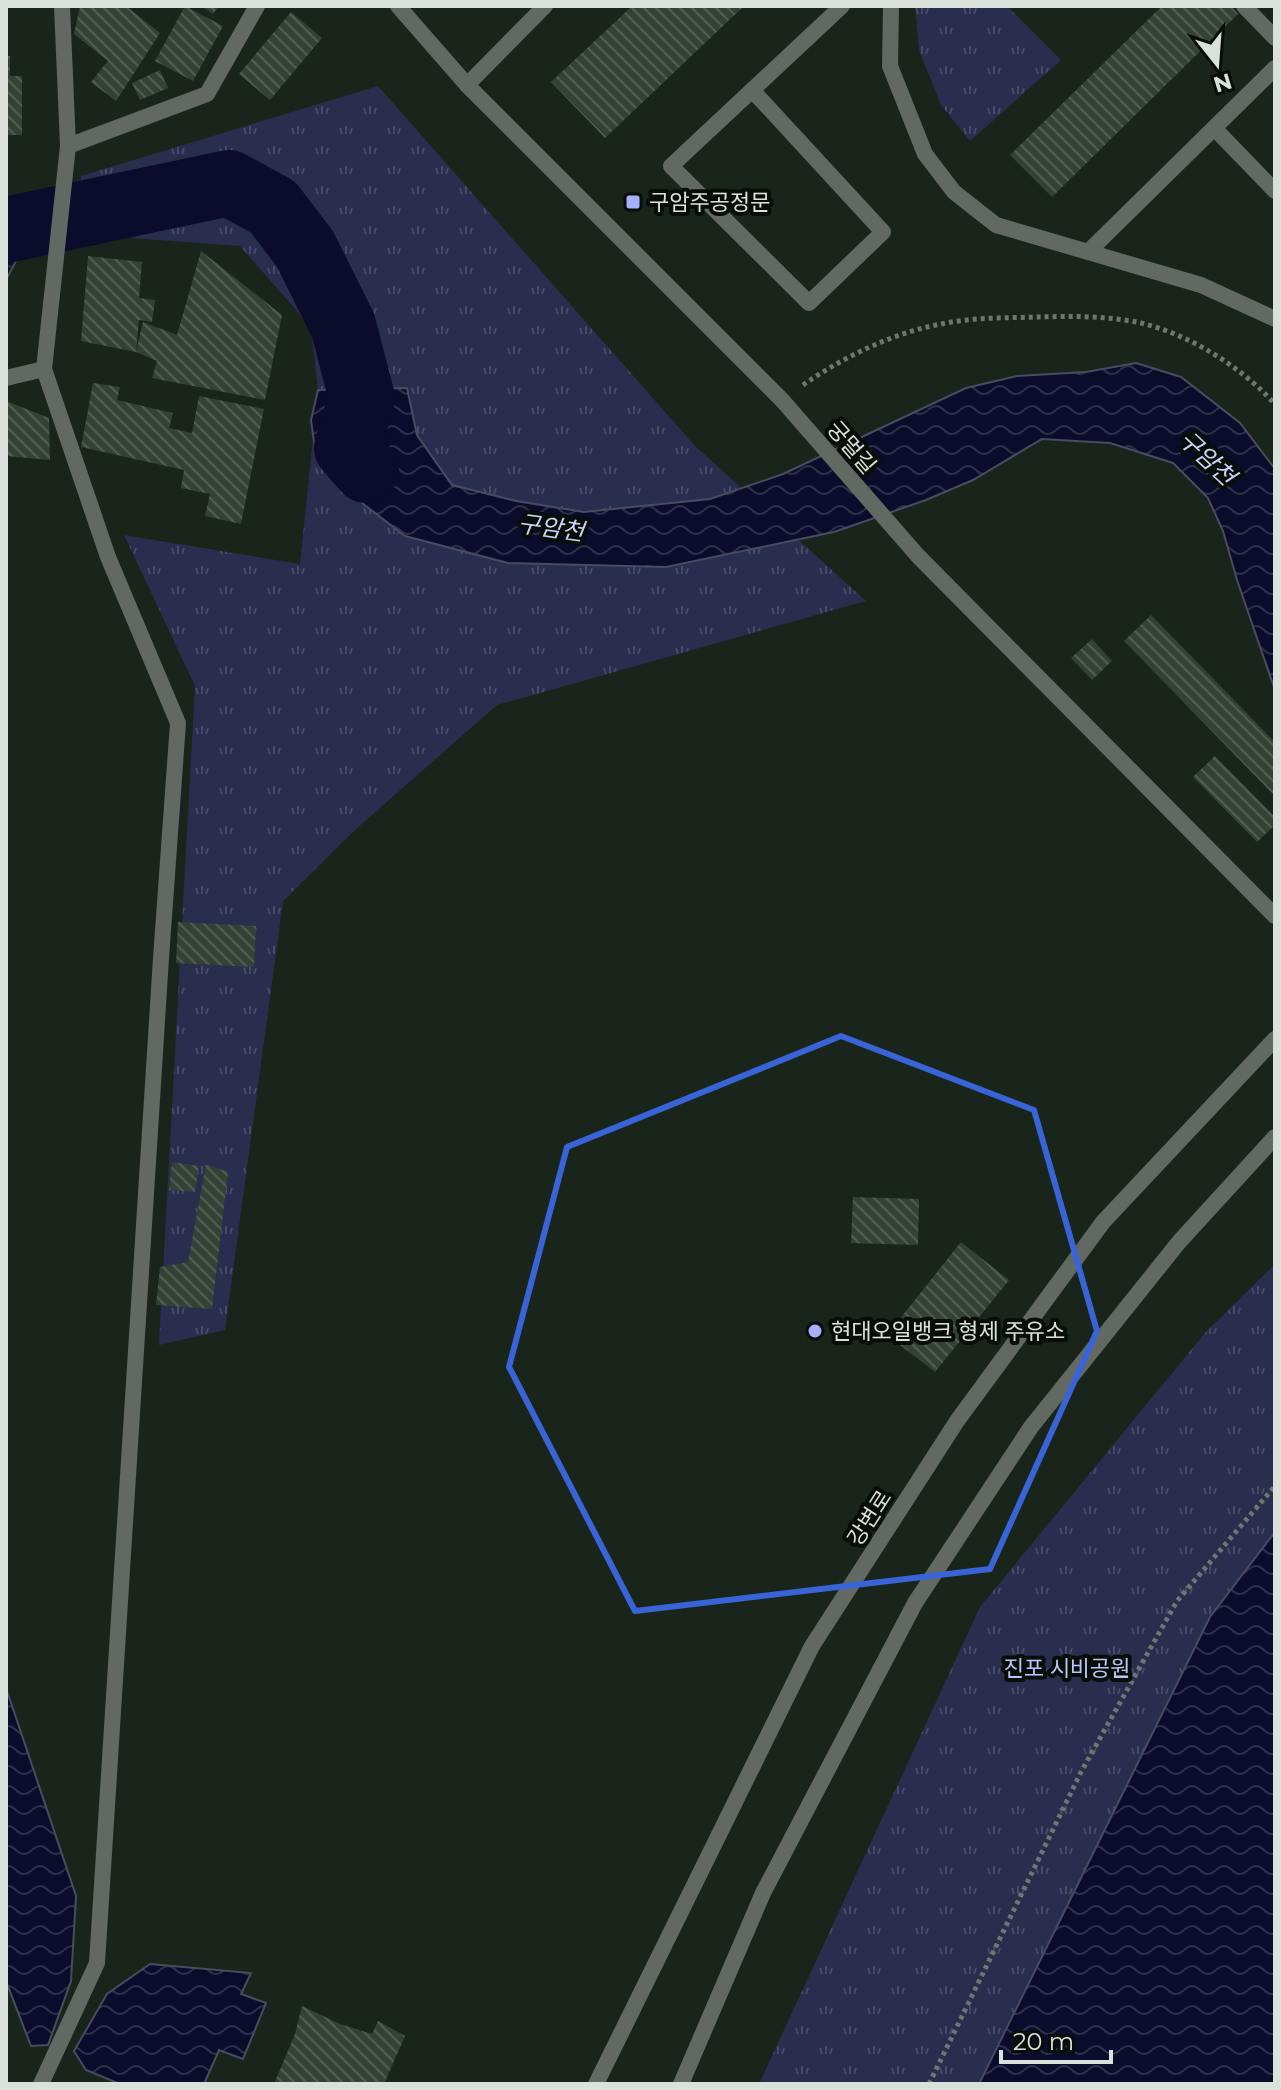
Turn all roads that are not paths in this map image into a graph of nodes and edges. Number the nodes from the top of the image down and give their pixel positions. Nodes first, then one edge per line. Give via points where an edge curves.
1 (62, 6) edge
2 (257, 6) edge
3 (398, 6) edge
4 (545, 6) edge
5 (842, 6) edge
6 (891, 6) edge
7 (1244, 6) edge
8 (1275, 38) edge
9 (1275, 68) edge
10 (467, 85) junction
11 (753, 91) junction
12 (1215, 129) junction
13 (68, 146) junction
14 (1275, 191) edge
15 (1088, 252) junction
16 (1275, 319) edge
17 (44, 369) junction
18 (6, 378) edge
19 (1275, 916) edge
20 (1275, 1039) edge
21 (1275, 1137) edge
22 (41, 2084) edge
23 (596, 2084) edge
24 (681, 2084) edge

1 - 13 street
2 - 13 street via 207,94
3 - 10 street, 궁멀길
4 - 10 street
5 - 11 street
6 - 15 street via 890,66 925,154 954,192 996,225
7 - 8 street
9 - 12 street
10 - 19 street, 궁멀길 via 782,400 918,556
11 - 11 street via 671,166 809,303 883,232
12 - 14 street
12 - 15 street
13 - 17 street
15 - 16 street via 1201,285
17 - 18 street
17 - 22 street via 108,557 178,723 97,1963
20 - 23 street, 강변로 via 1103,1222 957,1421 812,1646
21 - 24 street via 1179,1242 1031,1427 915,1603 763,1893

